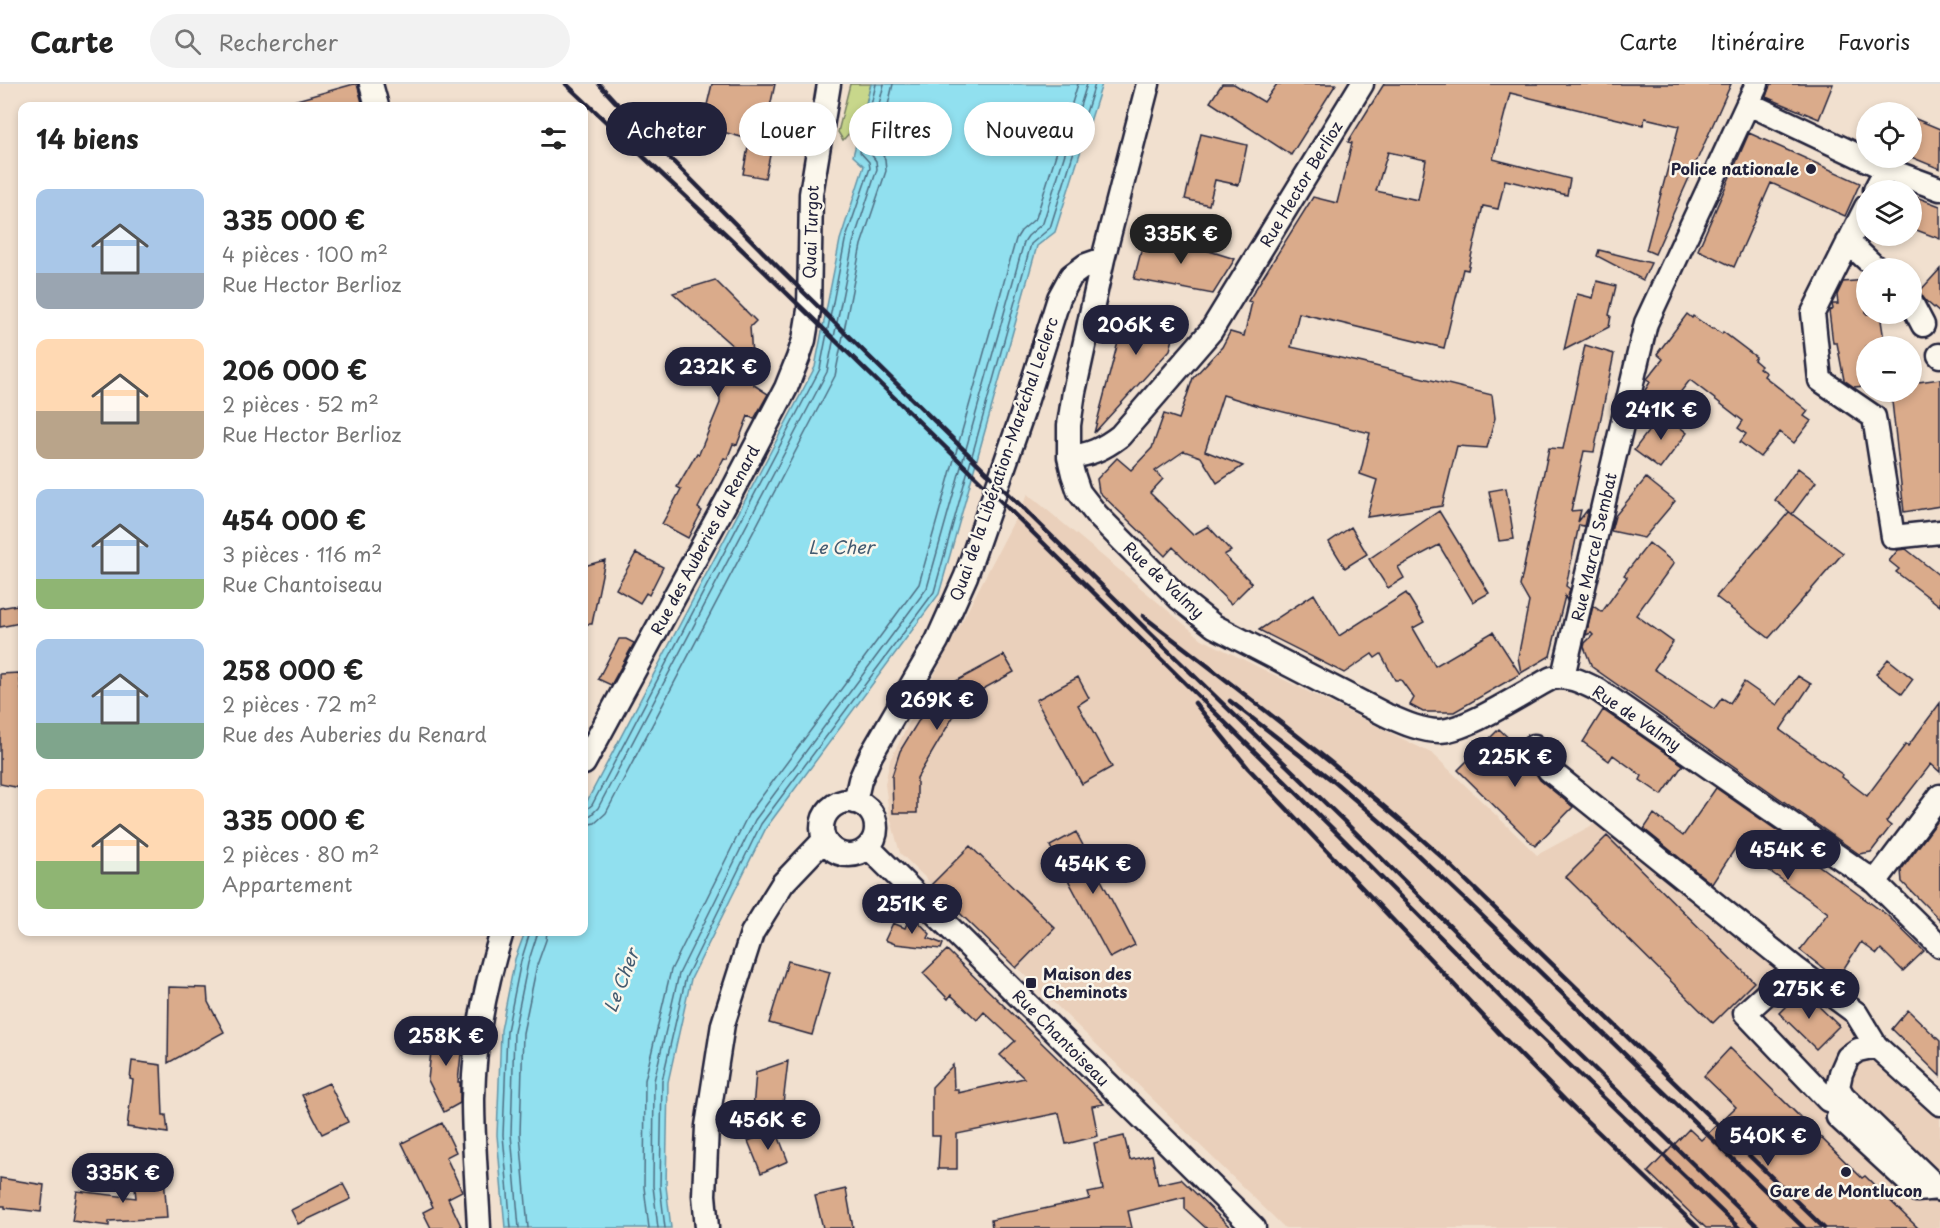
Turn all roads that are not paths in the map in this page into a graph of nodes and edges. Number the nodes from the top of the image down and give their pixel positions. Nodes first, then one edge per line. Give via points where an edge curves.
1 (371, 84) edge
2 (829, 84) edge
3 (1148, 84) edge
4 (1362, 84) edge
5 (1753, 94) edge
6 (376, 102) edge
7 (1886, 169) junction
8 (1880, 180) edge
9 (1940, 189) edge
10 (1856, 226) edge
11 (1848, 242) junction
12 (1865, 258) edge
13 (1103, 260) junction
14 (809, 310) joint
15 (1069, 457) junction
16 (1940, 532) edge
17 (1563, 676) junction
18 (1534, 746) dead end
19 (588, 756) edge
20 (1940, 796) edge
21 (855, 802) junction
22 (824, 840) junction
23 (868, 847) junction
24 (1875, 882) junction
25 (501, 936) edge
26 (1940, 946) edge
27 (1796, 968) junction
28 (1876, 1046) junction
29 (1840, 1100) junction
30 (1940, 1104) edge
31 (1932, 1190) edge
32 (480, 1228) edge
33 (707, 1228) edge
34 (1254, 1228) edge

1 - 6 street
2 - 14 street, Quai Turgot via 811,194
3 - 13 street, Rue de Valmy
4 - 15 street, Rue Hector Berlioz via 1211,331 1120,436 1088,455
5 - 7 street
5 - 17 street, Rue Marcel Sembat via 1646,323
7 - 8 street
7 - 9 street
10 - 11 street
11 - 12 street
11 - 16 street via 1813,313 1820,380 1874,417 1893,537
13 - 15 street, Rue de Valmy via 1074,392
13 - 21 street, Quai de la Libération-Maréchal Leclerc via 1071,276 1059,298 966,576 937,641 870,755
14 - 19 street, Rue des Auberies du Renard via 804,340 786,388
15 - 17 street, Rue de Valmy via 1079,492 1097,516 1180,599 1214,626 1400,721 1426,730 1451,730
17 - 24 street, Rue de Valmy via 1598,690
18 - 27 street via 1549,770
20 - 24 street
21 - 22 street via 838,803 831,808 822,823
21 - 23 street via 874,817 875,833
22 - 23 street via 844,854 853,855
22 - 33 street via 783,883 752,933 723,1024 707,1126
23 - 34 street, Rue Chantoiseau
24 - 26 street, Rue de Valmy
25 - 32 street via 479,1027 473,1097
27 - 28 street via 1856,1013
27 - 29 street via 1745,1013 1765,1033 1782,1033
28 - 29 street via 1848,1057 1841,1073
28 - 30 street
29 - 31 street
29 - 31 street via 1839,1134 1901,1193

